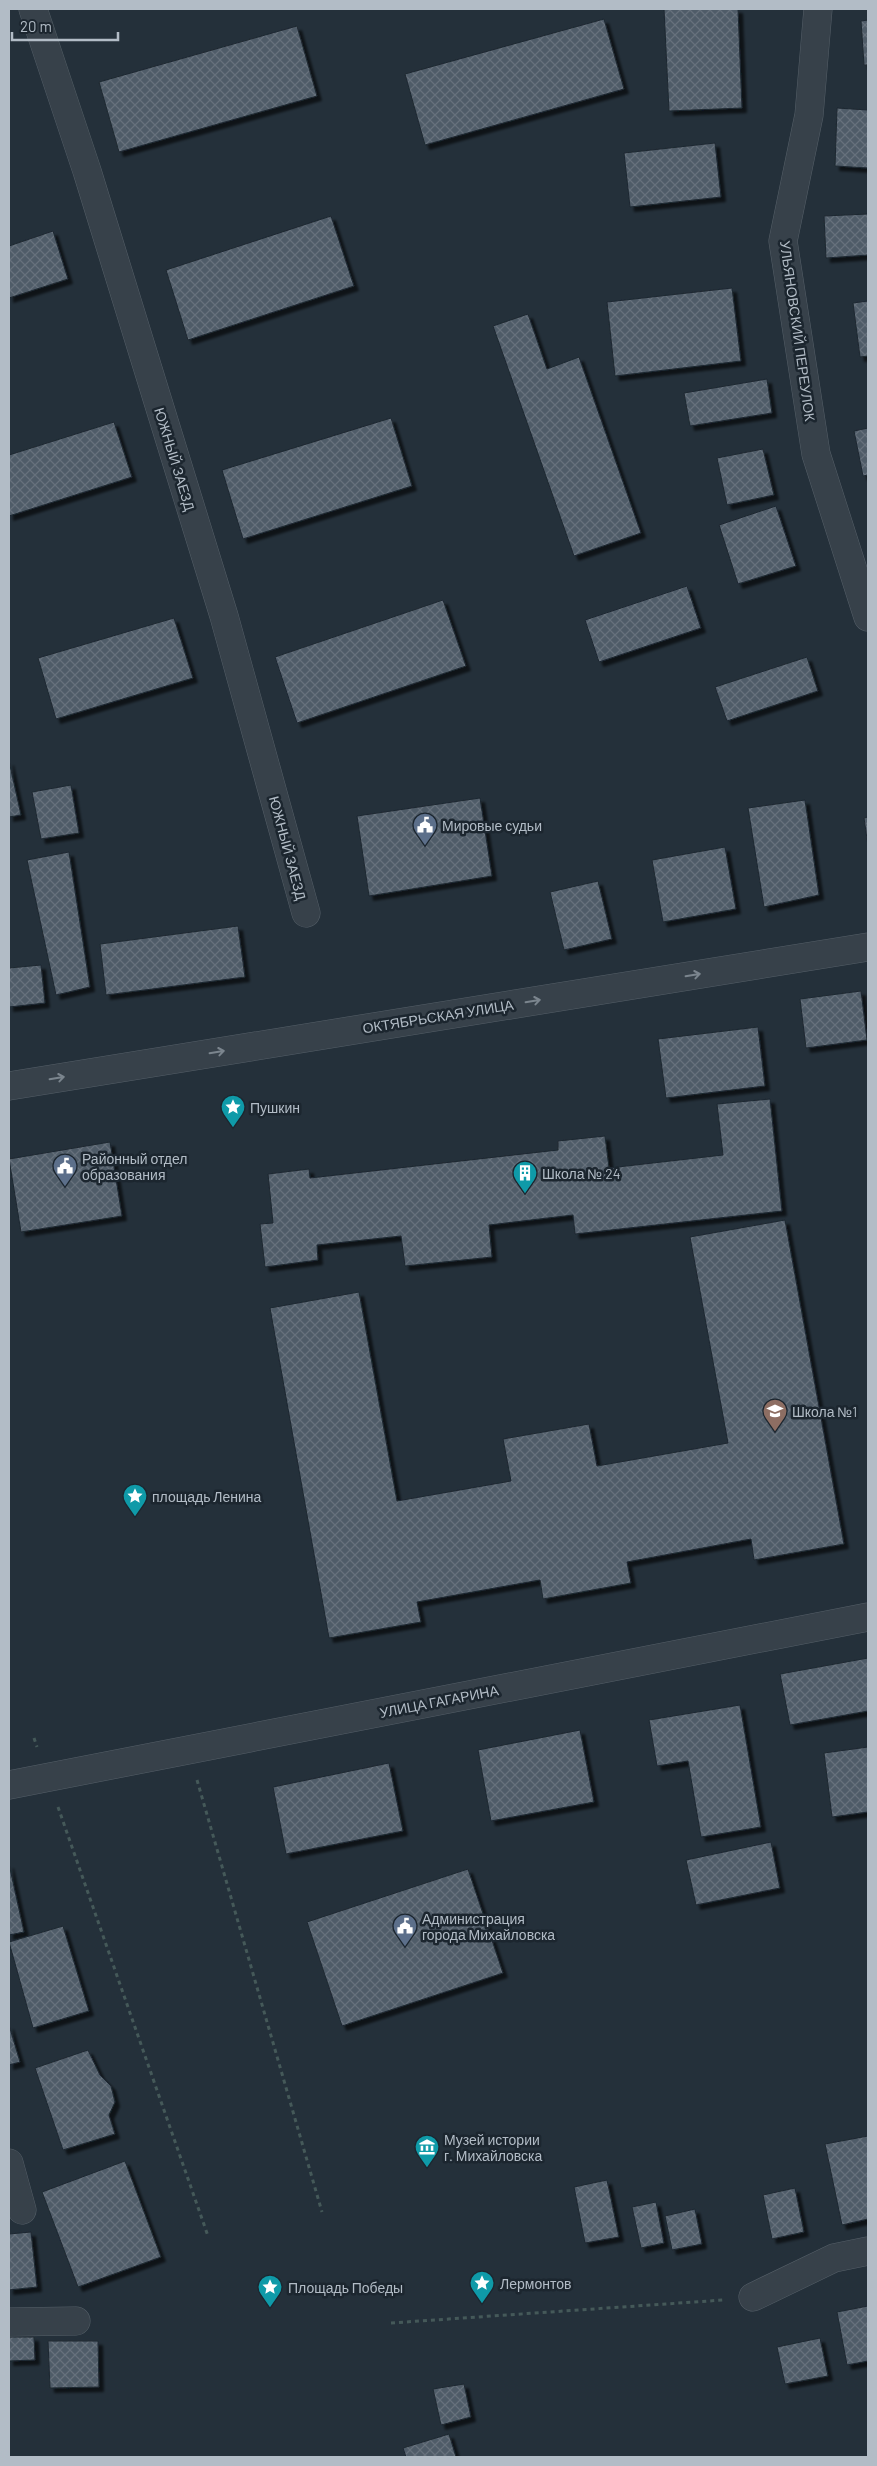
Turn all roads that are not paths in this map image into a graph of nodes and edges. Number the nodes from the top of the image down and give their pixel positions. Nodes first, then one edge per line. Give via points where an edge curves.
1 (33, 9) edge
2 (818, 9) edge
3 (868, 617) edge
4 (306, 914) dead end
5 (868, 947) edge
6 (9, 1086) edge
7 (868, 1617) edge
8 (9, 1785) edge
9 (9, 2163) edge
10 (22, 2210) dead end
11 (868, 2251) edge
12 (753, 2298) road end
13 (76, 2321) dead end
14 (9, 2322) edge

1 - 4 street, ЮЖНЫЙ ЗАЕЗД via 224,616
2 - 3 street, УЛЬЯНОВСКИЙ ПЕРЕУЛОК via 809,115 783,241 816,454
6 -> 5 street, ОКТЯБРЬСКАЯ УЛИЦА
7 - 8 street, УЛИЦА ГАГАРИНА
9 - 10 street
11 - 12 street via 834,2258
13 - 14 street

